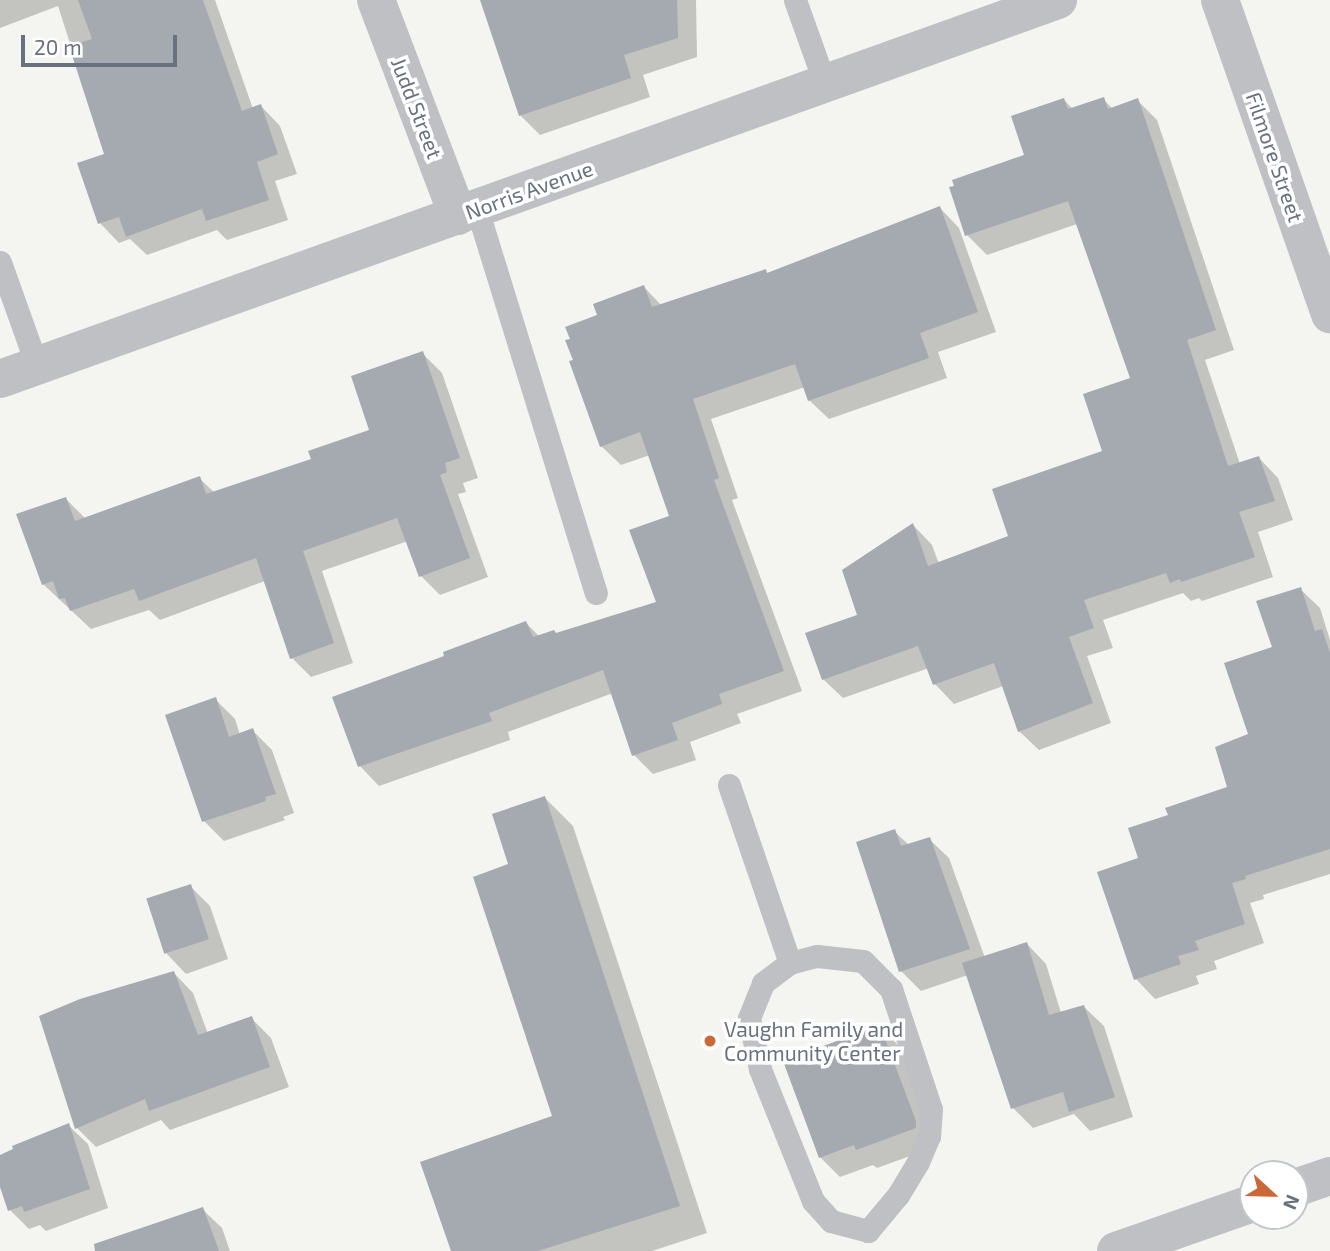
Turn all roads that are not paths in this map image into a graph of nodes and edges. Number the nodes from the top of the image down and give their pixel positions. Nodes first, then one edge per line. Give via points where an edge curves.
1 (376, 0) edge
2 (795, 0) edge
3 (1058, 0) edge
4 (1220, 0) edge
5 (825, 84) junction
6 (467, 213) junction
7 (0, 262) edge
8 (1330, 314) edge
9 (37, 366) junction
10 (0, 379) edge
11 (596, 593) dead end
12 (729, 785) dead end
13 (790, 963) junction
14 (1330, 1176) edge
15 (1309, 1183) edge
16 (1239, 1208) edge
17 (871, 1241) edge
18 (1116, 1251) edge

1 - 6 street, Judd Street
2 - 5 lane
3 - 5 street, Norris Avenue
4 - 8 street, Filmore Street
5 - 6 street, Norris Avenue
6 - 9 street, Norris Avenue
6 - 11 lane
7 - 9 lane
9 - 10 street, Norris Avenue
12 - 13 lane
13 - 17 lane via 763,983 749,1018 760,1069 813,1201 831,1221
13 - 17 lane via 817,956 863,961 891,989 931,1110 929,1136 918,1162
14 - 15 street
16 - 18 street

